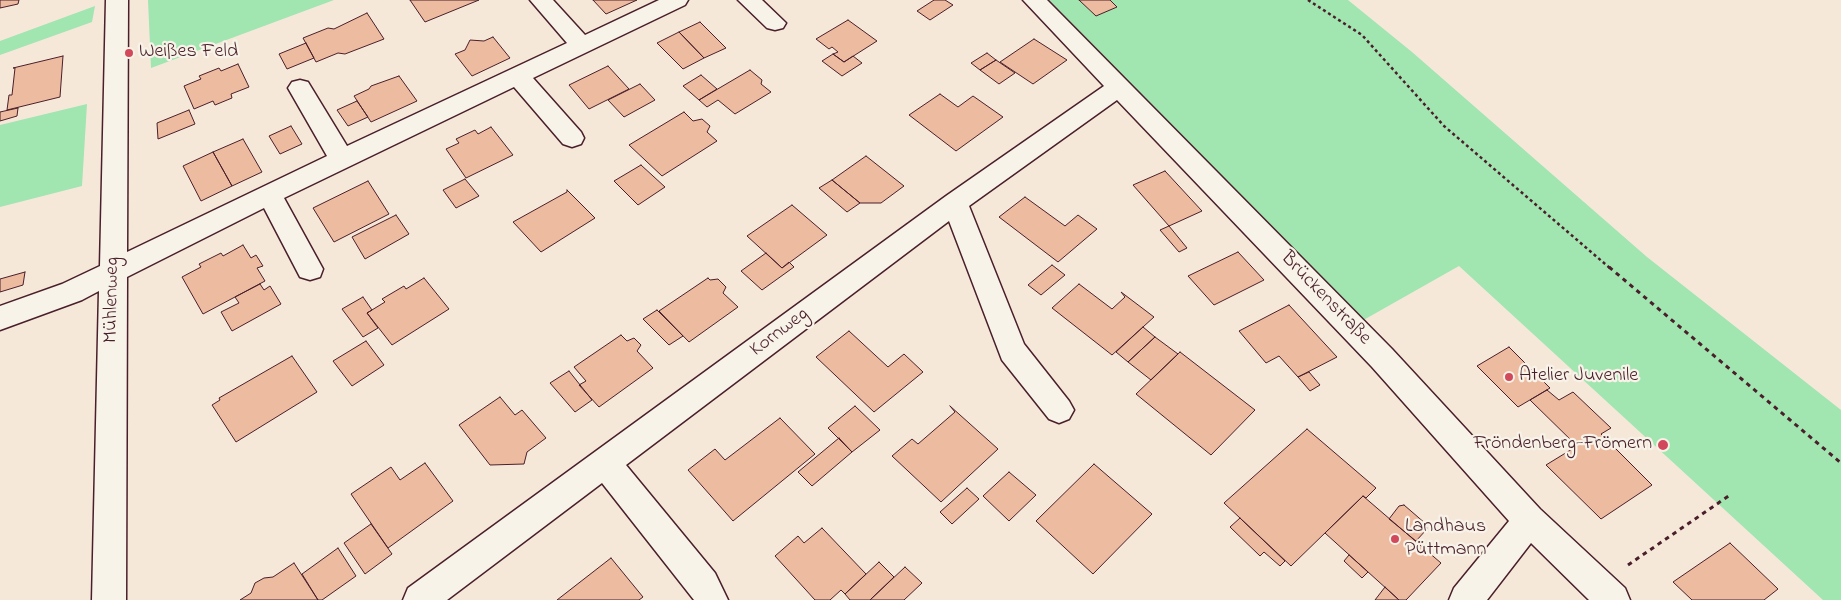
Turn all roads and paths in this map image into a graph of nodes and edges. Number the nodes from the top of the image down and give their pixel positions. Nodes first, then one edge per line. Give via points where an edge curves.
1 (118, 0) edge
2 (541, 0) edge
3 (677, 0) edge
4 (750, 0) edge
5 (1034, 0) edge
6 (1308, 0) edge
7 (774, 23) dead end
8 (580, 44) junction
9 (517, 75) junction
10 (1119, 87) junction
11 (300, 88) dead end
12 (572, 138) dead end
13 (342, 159) junction
14 (269, 194) junction
15 (955, 203) junction
16 (310, 269) dead end
17 (114, 270) junction
18 (0, 318) edge
19 (1059, 410) dead end
20 (1841, 462) edge
21 (605, 463) junction
22 (1730, 496) dead end
23 (1529, 520) junction
24 (1606, 593) edge
25 (109, 600) edge
26 (420, 600) edge
27 (710, 600) edge
28 (1466, 600) edge

1 - 17 street, Mühlenweg
2 - 8 street
3 - 8 street
4 - 7 street
5 - 10 street, Brückenstraße
6 - 20 path via 1362,35 1444,126 1785,418
8 - 9 street
9 - 12 street
9 - 13 street
10 - 15 street, Kornweg
10 - 23 street, Brückenstraße via 1382,358
11 - 13 street
13 - 14 street
14 - 16 street
14 - 17 street
15 - 19 street via 1012,351
15 - 21 street, Kornweg
17 - 18 street via 72,292
17 - 25 street, Mühlenweg
21 - 26 street, Kornweg
21 - 27 street via 703,584
22 - 24 path
23 - 24 street, Brückenstraße
23 - 28 street

